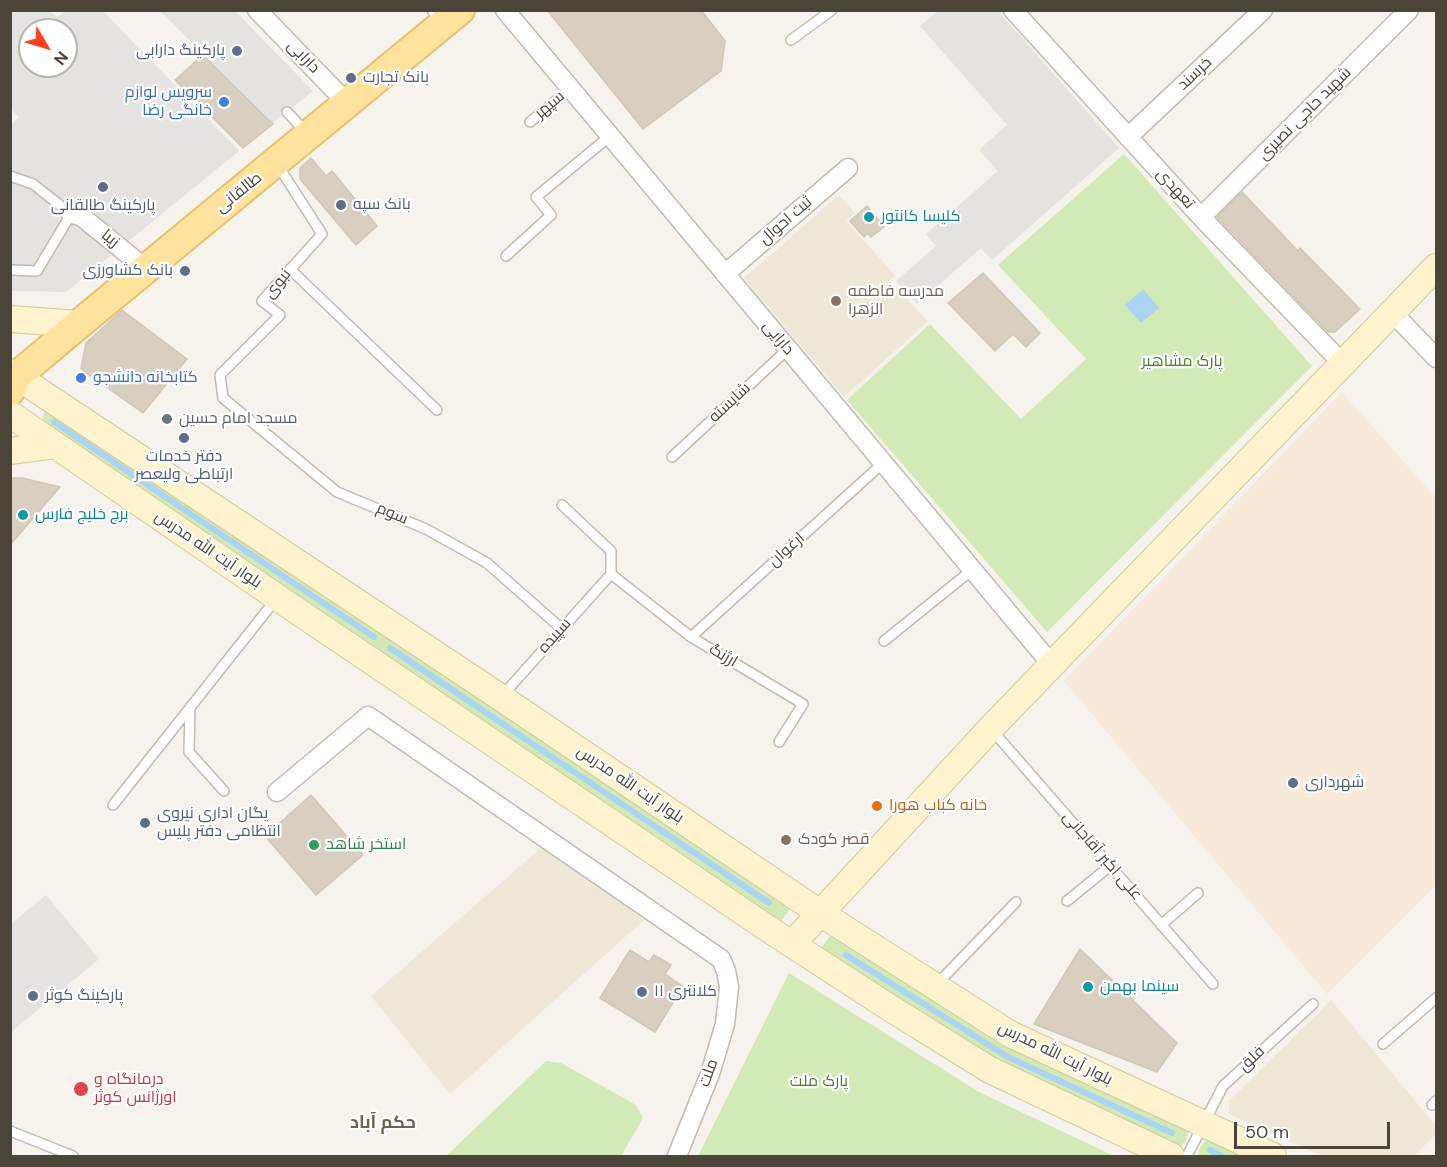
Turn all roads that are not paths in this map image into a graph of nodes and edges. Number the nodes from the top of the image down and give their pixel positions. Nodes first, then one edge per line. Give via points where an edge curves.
1 (257, 10) edge
2 (504, 10) edge
3 (832, 10) edge
4 (1013, 10) edge
5 (1263, 10) edge
6 (1409, 10) edge
7 (445, 15) edge
8 (791, 40) dead end
9 (570, 89) junction
10 (348, 104) junction
11 (287, 112) dead end
12 (530, 122) dead end
13 (310, 135) junction
14 (610, 136) junction
15 (1128, 137) junction
16 (276, 163) junction
17 (848, 168) dead end
18 (10, 176) edge
19 (71, 214) junction
20 (1201, 217) junction
21 (506, 256) dead end
22 (1437, 267) edge
23 (146, 269) junction
24 (290, 269) junction
25 (10, 270) edge
26 (725, 274) junction
27 (1393, 312) junction
28 (10, 319) edge
29 (79, 324) junction
30 (788, 349) junction
31 (1437, 358) edge
32 (1343, 364) junction
33 (12, 379) edge
34 (223, 398) joint
35 (437, 410) dead end
36 (10, 414) edge
37 (55, 445) junction
38 (10, 451) edge
39 (672, 457) dead end
40 (883, 463) junction
41 (562, 505) dead end
42 (972, 570) junction
43 (611, 574) junction
44 (278, 597) junction
45 (561, 629) junction
46 (692, 637) junction
47 (884, 641) dead end
48 (1052, 665) junction
49 (500, 697) junction
50 (190, 707) junction
51 (990, 729) junction
52 (779, 742) dead end
53 (224, 790) dead end
54 (277, 792) dead end
55 (113, 805) dead end
56 (1110, 866) junction
57 (1198, 892) dead end
58 (1068, 901) dead end
59 (1016, 902) dead end
60 (820, 913) junction
61 (1161, 925) junction
62 (792, 944) junction
63 (1213, 984) dead end
64 (935, 987) junction
65 (1437, 998) edge
66 (1313, 1004) dead end
67 (1383, 1044) dead end
68 (1203, 1123) junction
69 (10, 1131) edge
70 (73, 1156) edge
71 (677, 1156) edge
72 (1171, 1156) edge
73 (1186, 1156) edge
74 (1273, 1156) edge

1 - 10 street, دارابی
2 - 9 street, دارایی
3 - 8 lane
4 - 15 street, تعهدی
5 - 15 street, خرسند
6 - 20 street, شهید حاجی نصیری
7 - 10 main road, طالقانی
9 - 12 lane, سپهر
9 - 14 street, دارایی
10 - 13 main road, طالقانی
11 - 13 lane
13 - 16 main road, طالقانی
14 - 21 lane via 536,197 551,215
14 - 26 street, دارایی
15 - 20 street, تعهدی
16 - 23 main road, طالقانی
16 - 24 lane, نبوی via 322,234
17 - 26 street, ثبت احوال
18 - 19 lane via 33,184
19 - 23 street, زیبا via 81,216
19 - 25 lane via 37,271
20 - 32 street, تعهدی
22 - 27 main road
23 - 29 main road, طالقانی
24 - 34 lane, نبوی via 262,301 280,315 220,375
24 - 35 lane
26 - 30 street, دارایی
27 - 31 street
27 - 32 main road
28 - 29 main road
29 - 33 main road, طالقانی
30 - 39 lane, شایسته
30 - 40 street, دارایی
32 - 48 main road
33 - 49 main road, بلوار آیت الله مدرس
34 - 45 lane, سوم via 337,492 426,529 487,563
36 - 37 main road, بلوار آیت الله مدرس
37 - 38 main road
37 - 44 main road, بلوار آیت الله مدرس
40 - 42 street, دارایی
40 - 46 lane, ارغوان
41 - 43 lane via 611,551
42 - 47 lane
42 - 48 street, دارایی
43 - 45 lane, سپیده
43 - 46 lane, ارژنگ
44 - 50 lane
44 - 62 main road, بلوار آیت الله مدرس
45 - 49 lane, سپیده
46 - 52 lane, ارژنگ via 803,704
48 - 51 main road
49 - 60 main road, بلوار آیت الله مدرس
50 - 53 lane via 189,752
50 - 55 lane
51 - 56 lane, علی اکبر آقاجانی
51 - 60 main road
54 - 71 street, ملت via 368,716 721,959 729,987 725,1024
56 - 58 lane
56 - 61 lane, علی اکبر آقاجانی
57 - 61 lane
59 - 64 lane
60 - 62 main road
60 - 64 main road, بلوار آیت الله مدرس
61 - 63 lane, علی اکبر آقاجانی
62 - 72 main road, بلوار آیت الله مدرس via 990,1070
64 - 68 main road, بلوار آیت الله مدرس via 1010,1034
65 - 67 lane
66 - 68 lane, فلق via 1224,1086
68 - 73 lane, فلق
68 - 74 main road, بلوار آیت الله مدرس
69 - 70 lane

